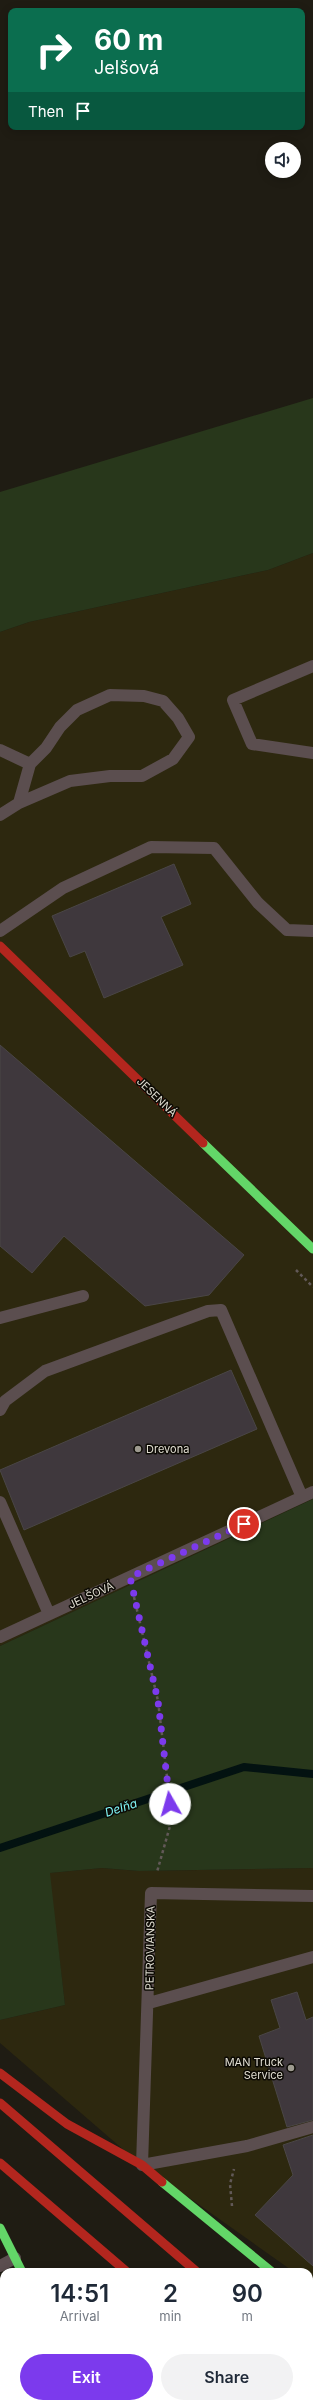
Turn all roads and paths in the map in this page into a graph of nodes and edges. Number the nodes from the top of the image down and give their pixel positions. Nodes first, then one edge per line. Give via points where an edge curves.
1 (313, 666) edge
2 (0, 750) edge
3 (313, 753) edge
4 (30, 764) junction
5 (19, 802) junction
6 (0, 815) edge
7 (0, 931) edge
8 (313, 931) edge
9 (0, 946) edge
10 (313, 1249) edge
11 (83, 1296) dead end
12 (0, 1318) edge
13 (0, 1410) edge
14 (307, 1495) edge
15 (0, 1502) edge
16 (130, 1577) junction
17 (49, 1614) junction
18 (0, 1637) edge
19 (151, 1893) junction
20 (313, 1896) edge
21 (313, 1957) edge
22 (148, 2003) junction
23 (0, 2073) edge
24 (0, 2103) edge
25 (313, 2127) edge
26 (247, 2146) junction
27 (0, 2163) edge
28 (142, 2165) junction
29 (234, 2211) dead end
30 (0, 2228) edge
31 (15, 2258) junction
32 (0, 2266) edge
33 (20, 2268) edge
34 (122, 2268) edge
35 (192, 2268) edge
36 (267, 2268) edge

1 - 3 lane via 233,700 252,744
2 - 4 lane
4 - 5 lane
4 - 5 lane via 77,710 110,695 144,696 163,701 178,718 189,737 174,759 142,776 110,776 70,781
5 - 6 lane
7 - 8 lane via 63,888 151,847 214,848 258,903 287,930
9 - 10 street, JESENNÁ
11 - 12 lane
13 - 14 lane via 5,1401 45,1371 208,1311 220,1310
14 - 16 lane, JELŠOVÁ
15 - 17 lane
16 - 17 lane, JELŠOVÁ
16 - 19 path via 158,1701 172,1819
17 - 18 lane, JELŠOVÁ
19 - 20 lane, PETROVIANSKA
19 - 22 lane, PETROVIANSKA
21 - 22 lane
22 - 28 lane, PETROVIANSKA
23 - 28 street via 67,2124
24 - 35 street
25 - 26 lane
26 - 28 lane
26 - 29 path via 249,2158 237,2163 230,2184
27 - 34 street
28 - 36 street
30 - 31 street
31 - 32 lane
31 - 33 street

